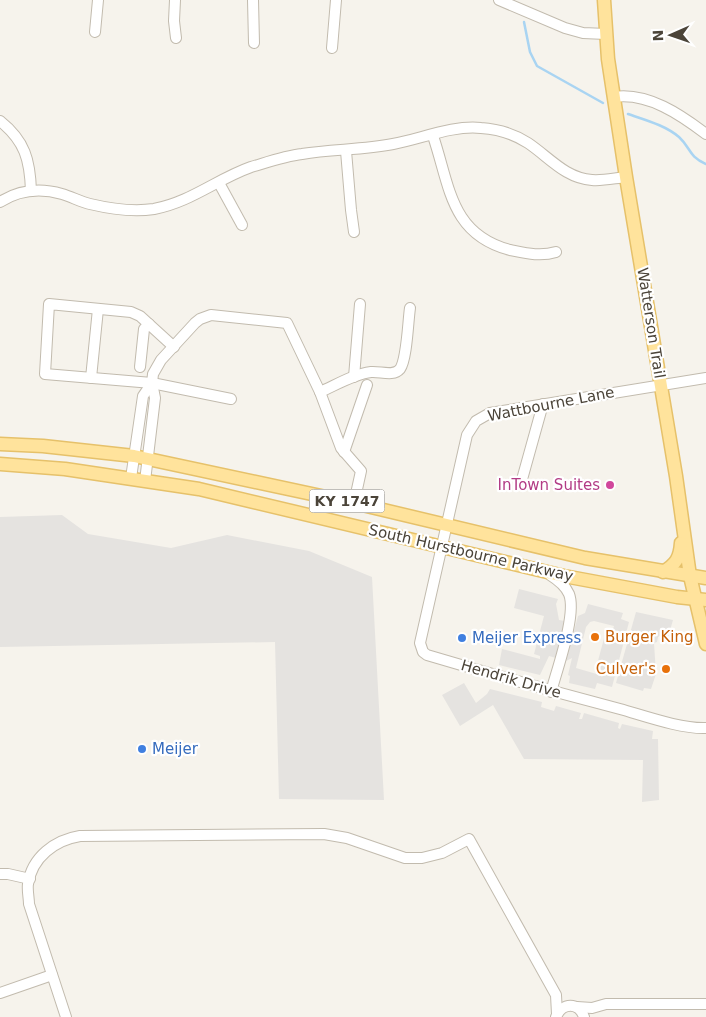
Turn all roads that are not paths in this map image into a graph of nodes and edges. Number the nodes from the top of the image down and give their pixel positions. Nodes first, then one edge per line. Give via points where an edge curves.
1 (98, 0) edge
2 (175, 0) edge
3 (253, 0) edge
4 (336, 0) edge
5 (499, 0) edge
6 (604, 0) edge
7 (94, 32) dead end
8 (606, 34) junction
9 (176, 38) dead end
10 (254, 43) dead end
11 (332, 48) dead end
12 (614, 97) junction
13 (0, 121) edge
14 (706, 134) edge
15 (432, 136) junction
16 (346, 151) junction
17 (626, 176) junction
18 (219, 183) junction
19 (31, 191) junction
20 (0, 202) edge
21 (242, 225) dead end
22 (354, 232) dead end
23 (556, 252) dead end
24 (360, 304) dead end
25 (410, 308) dead end
26 (98, 309) junction
27 (150, 324) junction
28 (174, 347) junction
29 (140, 366) dead end
30 (354, 377) junction
31 (91, 378) junction
32 (706, 378) edge
33 (152, 383) junction
34 (661, 384) junction
35 (367, 385) dead end
36 (320, 392) junction
37 (231, 399) dead end
38 (543, 404) junction
39 (0, 444) edge
40 (344, 452) junction
41 (134, 456) junction
42 (148, 459) junction
43 (0, 464) edge
44 (131, 478) junction
45 (145, 481) junction
46 (522, 483) dead end
47 (354, 503) junction
48 (683, 525) junction
49 (448, 526) junction
50 (443, 546) junction
51 (543, 571) junction
52 (663, 572) junction
53 (690, 576) junction
54 (706, 578) edge
55 (701, 600) edge
56 (706, 644) edge
57 (551, 692) junction
58 (706, 728) edge
59 (0, 874) edge
60 (30, 879) junction
61 (52, 975) junction
62 (0, 993) edge
63 (556, 995) junction
64 (706, 1004) edge
65 (574, 1006) junction
66 (592, 1008) junction
67 (557, 1015) edge
68 (66, 1017) edge
69 (585, 1017) edge

1 - 7 street
2 - 9 street
3 - 10 street
4 - 11 street
5 - 8 street via 565,28
6 - 8 main road, Watterson Trail
8 - 12 main road, Watterson Trail
12 - 14 street via 629,96 660,105
12 - 17 main road, Watterson Trail
13 - 19 street via 21,142 29,164
15 - 16 street
15 - 17 street via 473,127 499,130 527,143 579,178 600,180
15 - 23 street via 452,199 469,227 482,238 504,248 542,255
16 - 18 street via 286,157 249,168
16 - 22 street
17 - 34 main road, Watterson Trail
18 - 19 street via 179,202 144,210 109,208 61,194
18 - 21 street
19 - 20 street
24 - 30 street
25 - 30 street via 404,360 399,369 393,373 371,372
26 - 27 street via 131,312
26 - 31 street
26 - 31 street via 49,304 45,374
27 - 28 street
27 - 29 street via 144,329
28 - 33 street via 161,360
28 - 36 street via 206,316 288,323
30 - 36 street
31 - 33 street
32 - 34 street, Wattbourne Lane
33 - 37 street
33 - 41 street via 143,396
33 - 42 street via 155,398
34 - 38 street, Wattbourne Lane
34 - 48 main road, Watterson Trail
35 - 40 street
36 - 40 street
38 - 46 street
38 - 49 street, Wattbourne Lane via 490,413 471,427
39 - 41 main road, South Hurstbourne Parkway / KY 1747
40 - 47 street via 361,471
41 - 42 main road, South Hurstbourne Parkway / KY 1747
41 - 44 street
42 - 45 street
42 - 47 main road, South Hurstbourne Parkway / KY 1747
43 - 44 main road, South Hurstbourne Parkway / KY 1747
44 - 45 main road, South Hurstbourne Parkway / KY 1747
45 - 50 main road, South Hurstbourne Parkway / KY 1747 via 199,490
47 - 49 main road, South Hurstbourne Parkway / KY 1747
48 - 52 main road via 680,556
48 - 53 main road, Watterson Trail
49 - 50 street, Wattbourne Lane
49 - 52 main road, South Hurstbourne Parkway / KY 1747 via 585,558
50 - 51 main road, South Hurstbourne Parkway / KY 1747
50 - 57 street, Hendrik Drive via 420,638 424,652
51 - 55 main road, South Hurstbourne Parkway / KY 1747
51 - 57 street via 561,582 569,593 572,606 571,621
52 - 53 main road, South Hurstbourne Parkway / KY 1747
53 - 54 main road, South Hurstbourne Parkway / KY 1747
53 - 55 main road, Watterson Trail
55 - 56 main road, Watterson Trail
57 - 58 street, Hendrik Drive
59 - 60 street
60 - 61 street via 29,904
60 - 63 street via 33,867 47,849 66,838 80,836 324,834 347,838 405,858 442,853 469,839
61 - 62 street
61 - 68 street
63 - 65 street
63 - 67 street
64 - 66 street via 606,1004
65 - 66 street
65 - 67 street via 563,1007
65 - 69 street
66 - 69 street

